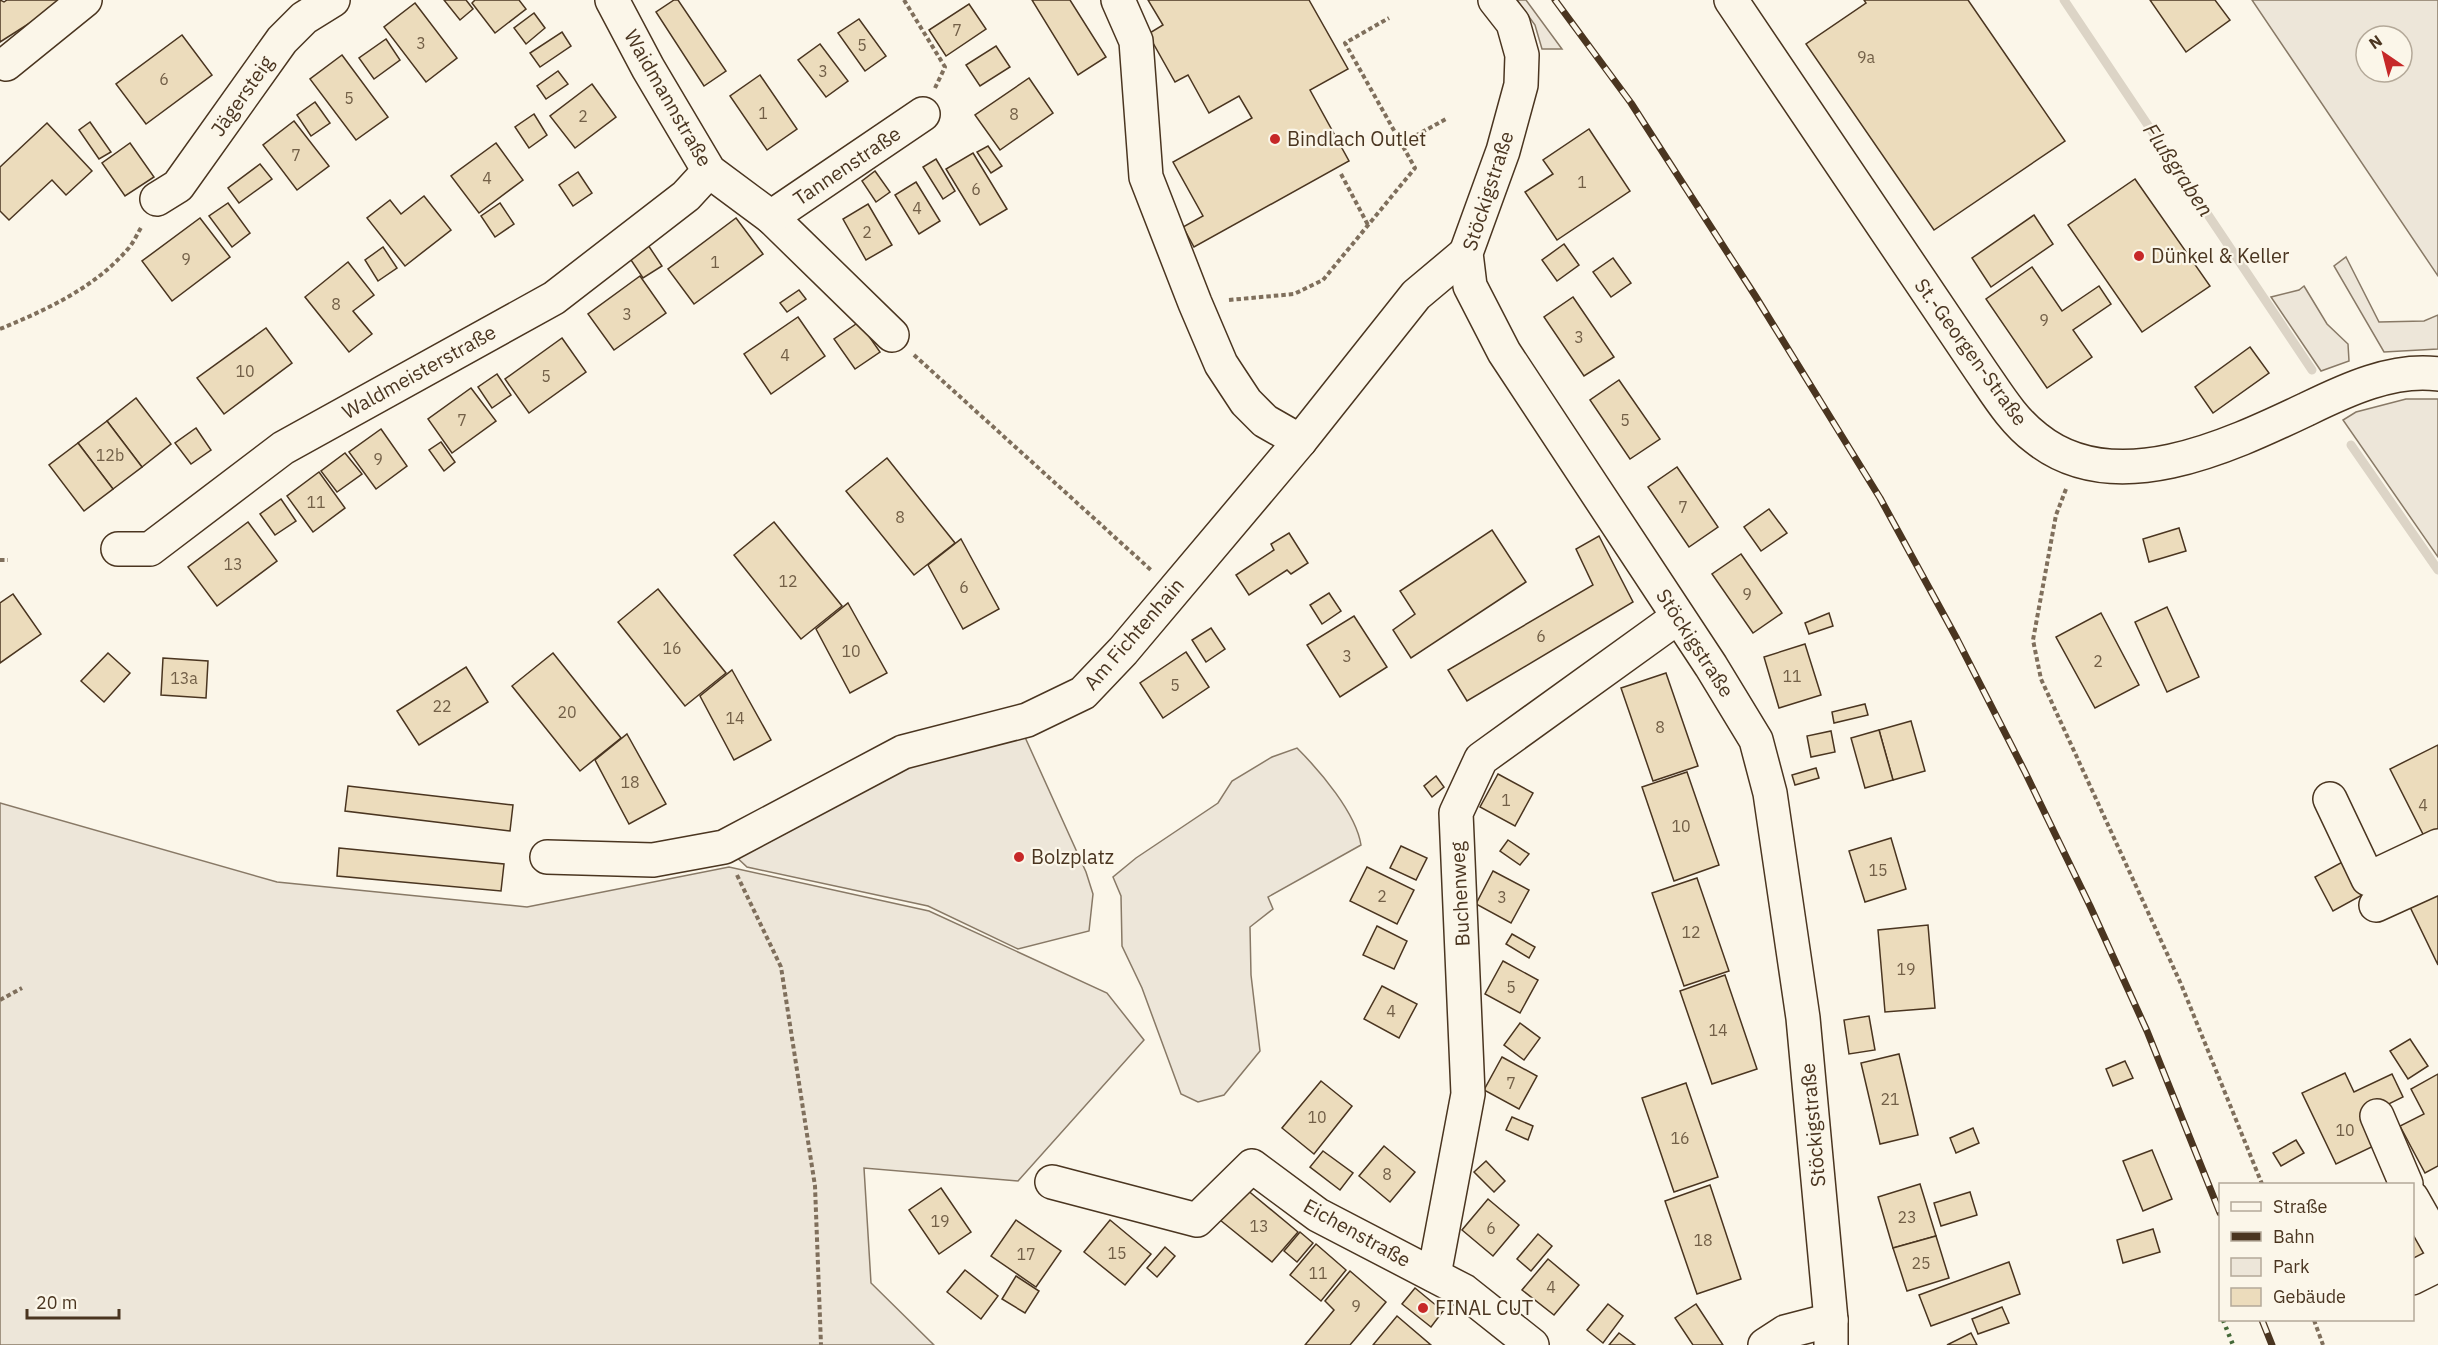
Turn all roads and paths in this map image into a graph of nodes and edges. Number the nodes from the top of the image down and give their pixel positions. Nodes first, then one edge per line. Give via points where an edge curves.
1 (85, 0) edge
2 (333, 0) edge
3 (612, 0) edge
4 (904, 0) edge
5 (1118, 0) edge
6 (1495, 0) edge
7 (1731, 0) edge
8 (1389, 18) dead end
9 (6, 64) dead end
10 (922, 114) joint
11 (1446, 119) dead end
12 (1402, 143) junction
13 (708, 171) junction
14 (1341, 174) dead end
15 (157, 199) joint
16 (771, 217) junction
17 (1368, 225) junction
18 (1466, 253) junction
19 (1196, 303) junction
20 (0, 329) edge
21 (892, 335) joint
22 (2438, 374) edge
23 (1300, 441) junction
24 (2076, 460) junction
25 (118, 549) dead end
26 (0, 560) edge
27 (8, 560) dead end
28 (1173, 591) junction
29 (1678, 617) junction
30 (2330, 799) dead end
31 (2438, 846) edge
32 (724, 847) junction
33 (547, 857) dead end
34 (2438, 877) edge
35 (2376, 905) dead end
36 (22, 988) dead end
37 (0, 1000) edge
38 (2378, 1116) dead end
39 (1052, 1182) dead end
40 (2261, 1183) edge
41 (2405, 1183) edge
42 (2414, 1203) edge
43 (2438, 1244) edge
44 (2438, 1265) edge
45 (1434, 1275) junction
46 (2414, 1277) edge
47 (2314, 1321) edge
48 (1831, 1332) edge
49 (820, 1345) edge
50 (1532, 1345) edge
51 (1765, 1345) edge
52 (2323, 1345) edge

1 - 9 street
2 - 15 street, Jägersteig via 304,18 282,40 178,186
3 - 13 street, Waidmannstraße
4 - 10 path via 945,67
5 - 19 street via 1136,41 1146,177
6 - 18 street, Stöckigstraße via 1513,23 1522,55 1521,85 1503,151
7 - 24 street, St.-Georgen-Straße via 2013,415 2035,438
8 - 12 path via 1345,43
10 - 16 street, Tannenstraße
11 - 12 path
12 - 17 path via 1415,168
13 - 16 street, Waidmannstraße
13 - 25 street, Waldmeisterstraße via 686,196 554,298 283,448 150,549
14 - 17 path
15 - 20 path via 128,250 92,282 40,312
16 - 21 street, Waidmannstraße
17 - 19 path via 1323,280 1294,294
18 - 23 street, Am Fichtenhain via 1416,295
18 - 29 street, Stöckigstraße via 1470,286 1504,352
19 - 23 street via 1221,364 1246,402 1265,421
21 - 28 path
22 - 24 street, St.-Georgen-Straße via 2397,376 2346,390 2234,441 2162,464 2103,467
23 - 28 street, Am Fichtenhain
24 - 40 path via 2056,515 2033,640 2041,679 2181,984
26 - 27 path
28 - 32 street, Am Fichtenhain via 1083,693 1027,720 903,752
29 - 45 street, Buchenweg via 1481,759 1456,813 1468,1094
29 - 48 street, Stöckigstraße via 1756,740 1770,793 1803,1018
30 - 31 street via 2368,879
32 - 33 street, Am Fichtenhain via 653,860
32 - 49 path via 781,967 815,1186
34 - 35 street
36 - 37 path
38 - 41 street
39 - 45 street, Eichenstraße via 1197,1220 1252,1166 1318,1215
42 - 43 street
44 - 46 street
45 - 50 street, Eichenstraße via 1464,1291
47 - 52 path
48 - 51 street via 1785,1332

